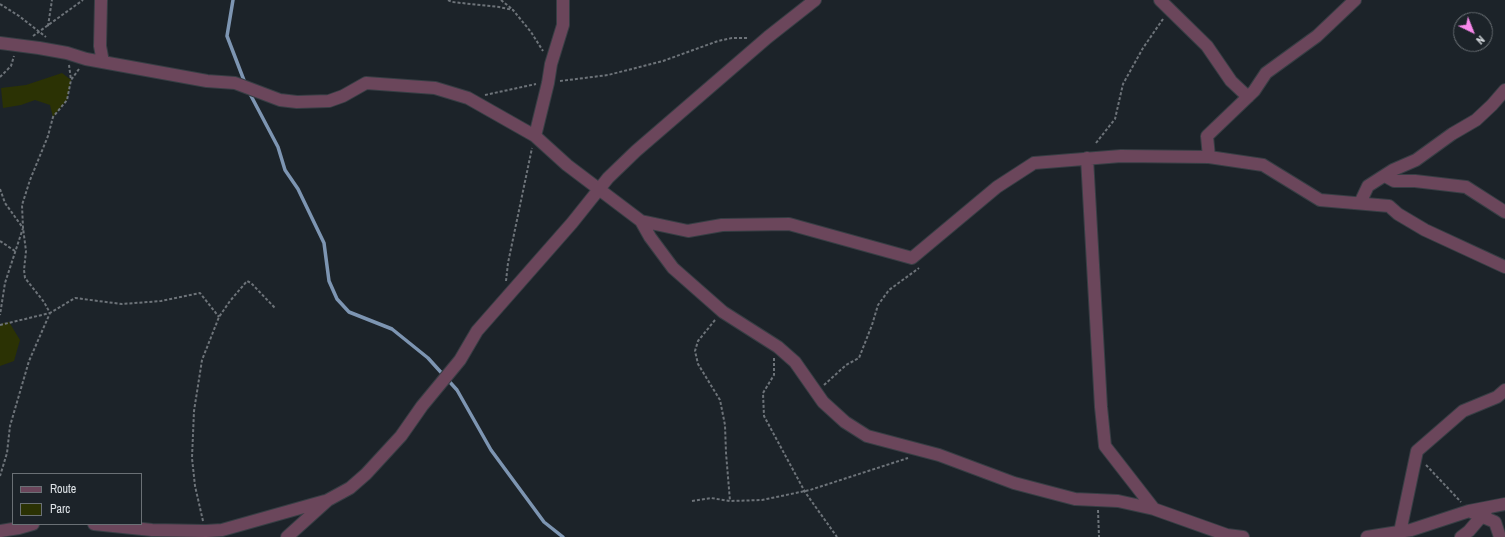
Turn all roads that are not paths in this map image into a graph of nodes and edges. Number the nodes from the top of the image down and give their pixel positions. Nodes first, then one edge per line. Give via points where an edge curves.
1 (101, 0) edge
2 (563, 0) edge
3 (815, 0) edge
4 (1160, 0) edge
5 (1355, 0) edge
6 (0, 43) edge
7 (103, 62) junction
8 (1505, 90) edge
9 (1248, 97) junction
10 (535, 136) junction
11 (1209, 157) junction
12 (1087, 158) junction
13 (1385, 176) junction
14 (600, 189) junction
15 (1360, 203) junction
16 (1505, 212) edge
17 (641, 221) junction
18 (1505, 267) edge
19 (1505, 390) edge
20 (328, 500) junction
21 (1505, 504) edge
22 (1489, 507) junction
23 (1154, 509) junction
24 (1505, 510) edge
25 (1469, 511) junction
26 (1482, 516) junction
27 (1495, 522) junction
28 (30, 525) edge
29 (104, 525) edge
30 (0, 531) edge
31 (1400, 532) junction
32 (1228, 536) edge
33 (287, 537) edge
34 (1243, 537) edge
35 (1367, 537) edge
36 (1461, 537) edge
37 (1500, 537) edge

1 - 7 street via 100,46
2 - 10 street via 563,25 551,64
3 - 14 street via 768,37 636,151
4 - 9 street via 1207,46 1232,81
5 - 9 street via 1317,36 1266,73
6 - 7 street via 67,53
7 - 10 street via 207,81 235,83 280,100 298,102 329,101 366,83 435,88 468,98
8 - 13 street via 1476,120 1416,160
9 - 11 street via 1207,136
10 - 14 street via 567,165
11 - 12 street
11 - 15 street via 1263,164 1320,200
12 - 17 street via 1034,163 997,187 912,258 789,224 722,225 688,231
12 - 23 street via 1105,446
13 - 15 street via 1368,186
13 - 16 street via 1394,181 1466,187
14 - 17 street
14 - 20 street via 477,332 460,360 401,436 366,474 350,488
15 - 18 street via 1389,206 1425,230
17 - 23 street via 672,268 723,312 772,342 795,362 823,402 845,422 868,436 939,455 1014,483 1075,499 1118,501
19 - 31 street via 1497,398 1464,411 1417,452
20 - 29 street via 222,530 152,530
20 - 33 street
21 - 22 street
22 - 25 street
22 - 26 street
23 - 32 street
24 - 27 street
25 - 26 street
25 - 31 street
26 - 27 street
26 - 36 street
27 - 37 street
28 - 30 street
31 - 35 street
32 - 34 street

